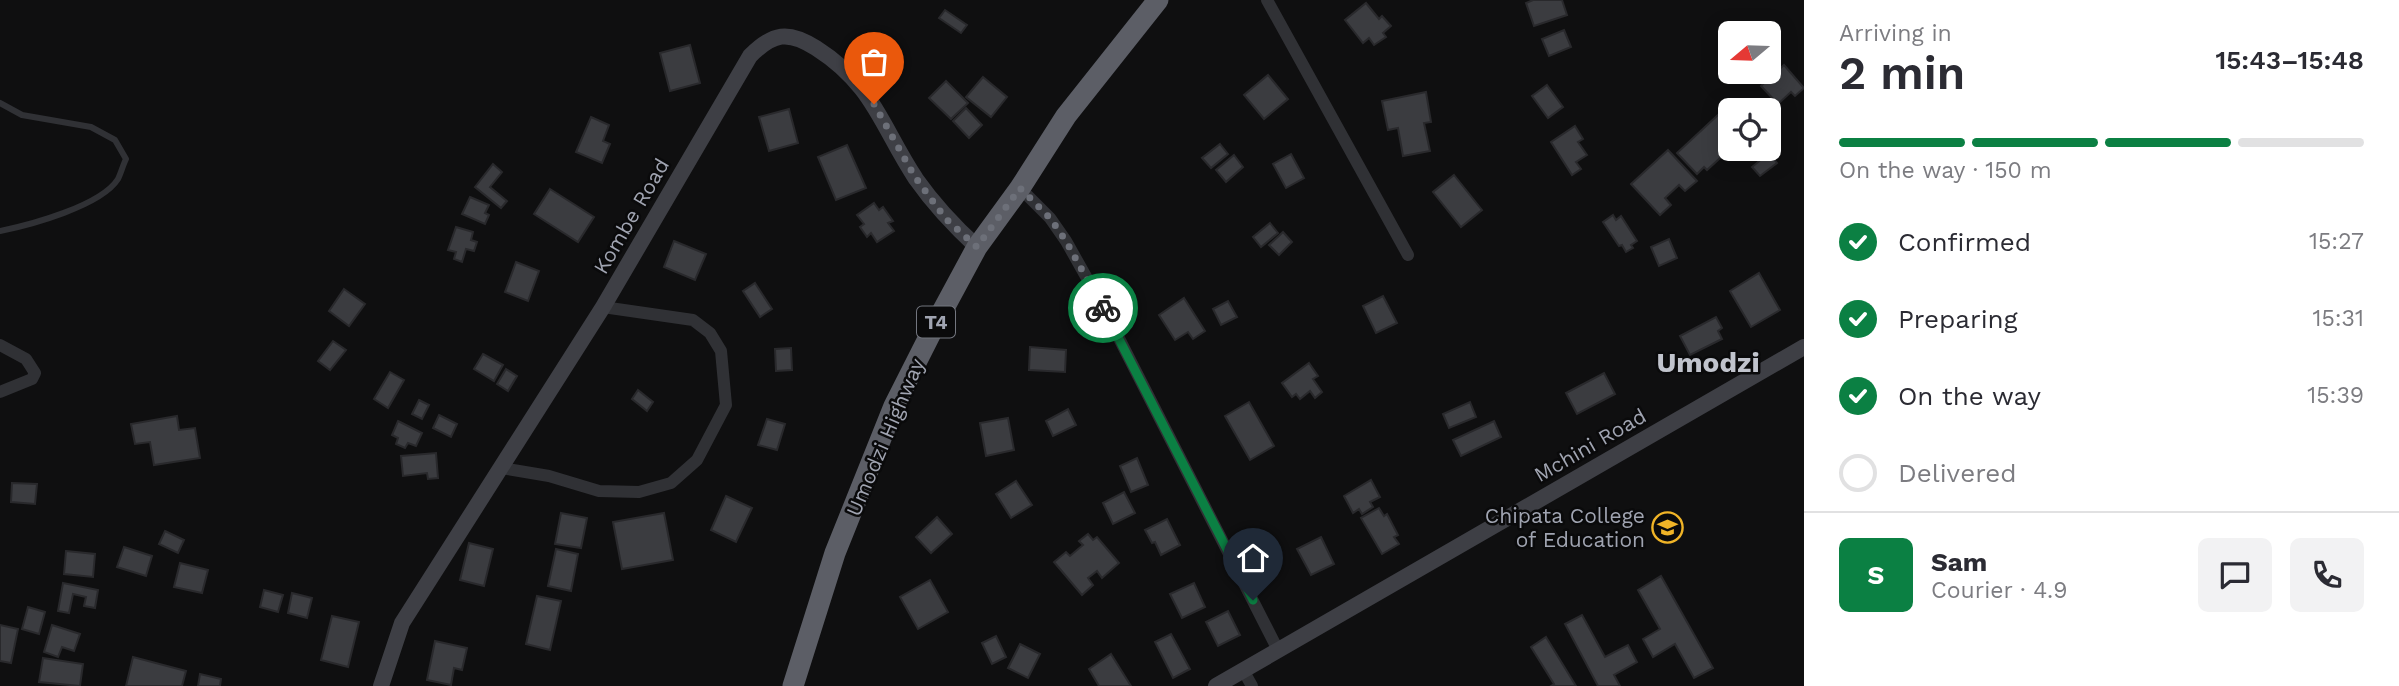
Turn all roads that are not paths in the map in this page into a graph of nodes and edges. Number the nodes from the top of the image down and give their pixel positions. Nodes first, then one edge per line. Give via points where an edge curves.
1 (1158, 0) edge
2 (1267, 0) edge
3 (0, 103) edge
4 (1020, 188) junction
5 (0, 231) edge
6 (977, 247) junction
7 (1408, 255) dead end
8 (603, 307) junction
9 (0, 345) edge
10 (1804, 347) edge
11 (0, 392) edge
12 (501, 468) junction
13 (1279, 650) junction
14 (1244, 670) junction
15 (381, 686) edge
16 (793, 686) edge
17 (1216, 686) edge
18 (1252, 686) edge

1 - 4 highway, Umodzi Highway / T4 via 1066,116
2 - 7 street
3 - 5 lane via 22,115 91,127 115,139 126,159 117,181 96,198 37,223
4 - 6 highway, Umodzi Highway / T4
4 - 13 street via 1050,218 1102,305
6 - 8 street, Kombe Road via 946,219 915,177 854,77 803,40 783,35 765,41 750,55
6 - 16 highway, Umodzi Highway / T4 via 894,406 835,553
8 - 12 street, Kombe Road
8 - 12 street via 692,320 710,333 721,351 726,405 697,460 671,483 639,492 599,491
9 - 11 street via 26,359 35,373 32,379
10 - 13 street, Mchini Road
12 - 15 street, Kombe Road via 402,623
13 - 14 street, Mchini Road
14 - 17 street, Mchini Road
14 - 18 street

